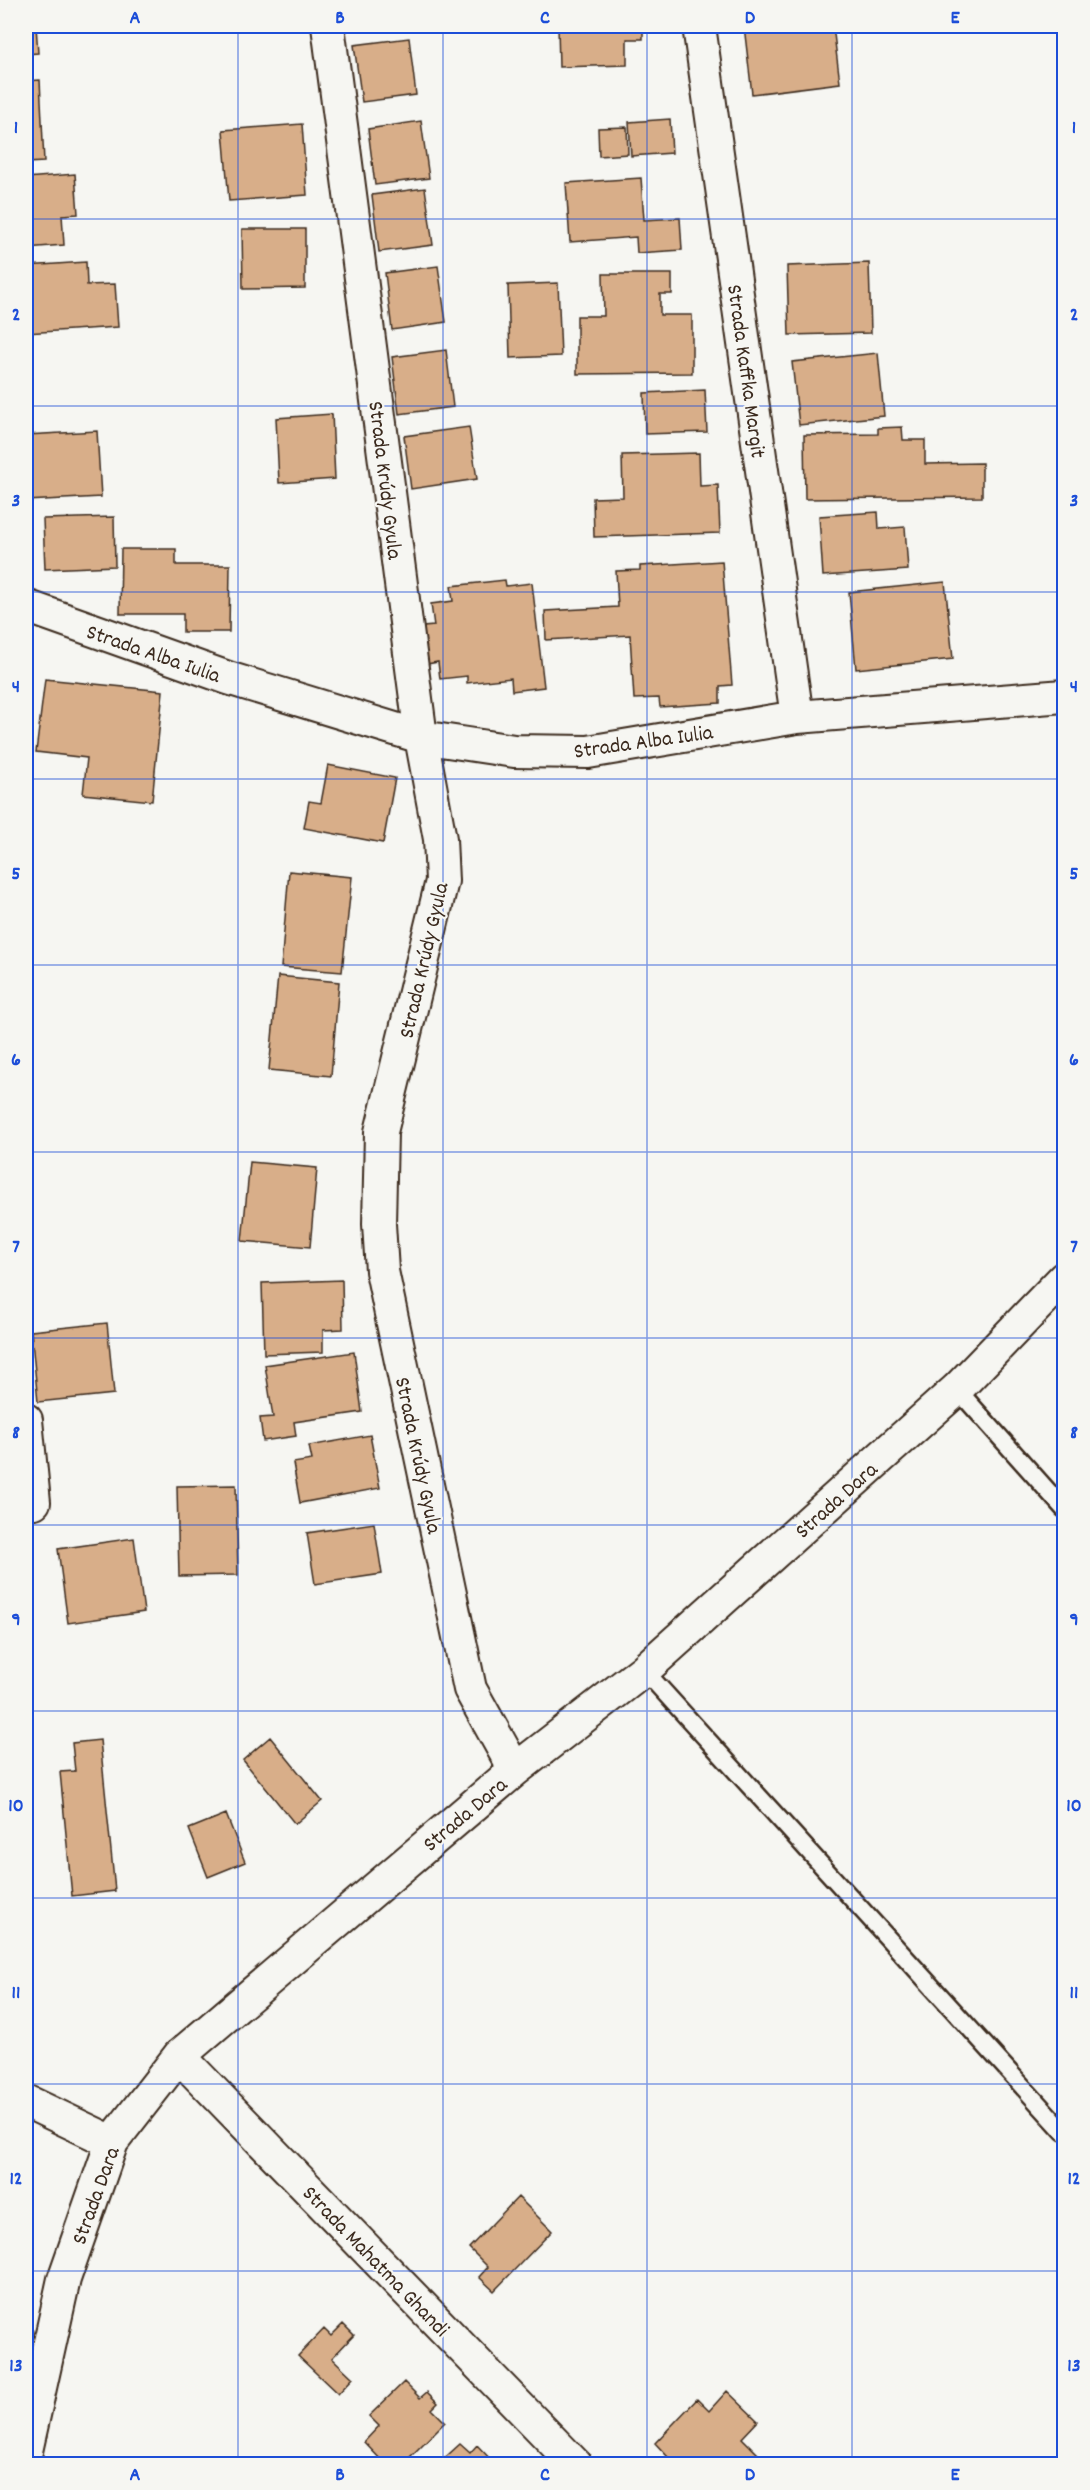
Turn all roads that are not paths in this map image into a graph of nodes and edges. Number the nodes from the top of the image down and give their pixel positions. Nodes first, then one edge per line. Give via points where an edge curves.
1 (328, 26) edge
2 (699, 26) edge
3 (26, 606) edge
4 (1065, 696) edge
5 (797, 717) junction
6 (421, 736) junction
7 (1065, 1278) edge
8 (957, 1389) junction
9 (26, 1420) edge
10 (34, 1502) dead end
11 (1065, 1509) edge
12 (644, 1670) junction
13 (515, 1770) junction
14 (179, 2056) junction
15 (26, 2101) edge
16 (1065, 2132) edge
17 (112, 2142) junction
18 (26, 2451) edge
19 (575, 2464) edge

1 - 6 street, Strada Krúdy Gyula
2 - 5 street, Strada Kaffka Margit
3 - 6 street, Strada Alba Iulia via 228,678
4 - 5 street, Strada Alba Iulia
5 - 6 street, Strada Alba Iulia via 588,752 514,750
6 - 13 street, Strada Krúdy Gyula via 440,839 442,881 381,1132 382,1271 470,1689
7 - 8 street, Strada Dara
8 - 11 lane
8 - 12 street, Strada Dara
9 - 10 street
12 - 13 street, Strada Dara
12 - 16 lane
13 - 14 street, Strada Dara
14 - 17 street, Strada Dara
14 - 19 street, Strada Mahatma Ghandi
15 - 17 street
17 - 18 street, Strada Dara via 64,2278

